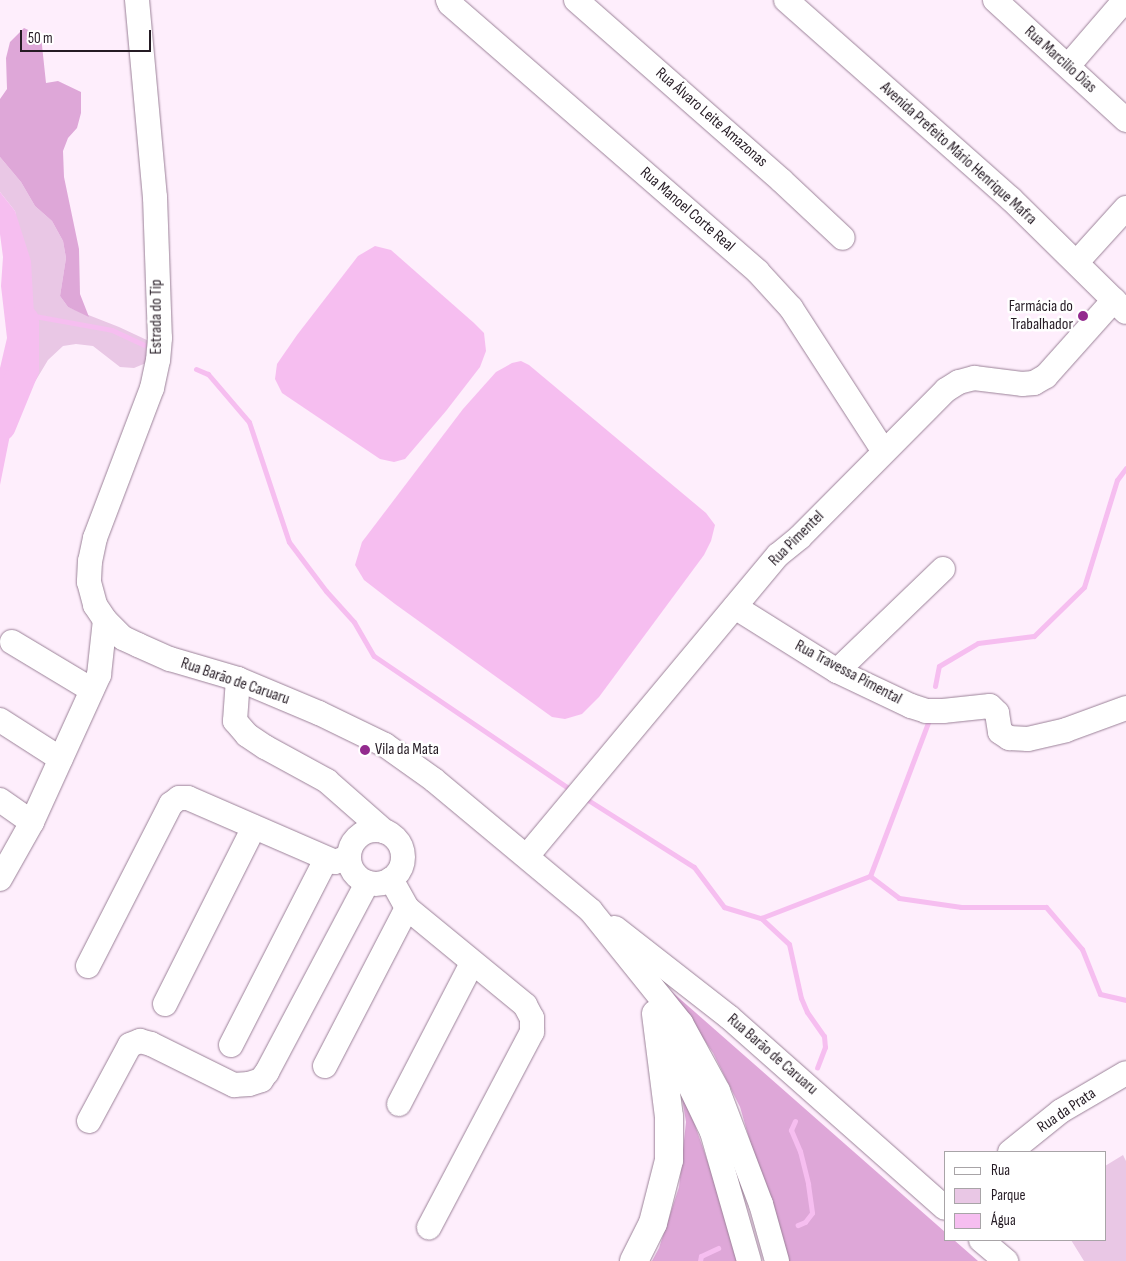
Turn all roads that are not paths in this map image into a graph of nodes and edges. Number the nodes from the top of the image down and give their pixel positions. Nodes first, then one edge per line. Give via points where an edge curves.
1 (138, 0) edge
2 (576, 0) edge
3 (786, 0) edge
4 (995, 0) edge
5 (1125, 0) edge
6 (449, 2) edge
7 (1068, 66) junction
8 (1126, 120) edge
9 (1126, 208) edge
10 (843, 238) dead end
11 (1077, 262) junction
12 (1120, 306) edge
13 (884, 452) junction
14 (943, 569) dead end
15 (735, 607) junction
16 (105, 620) junction
17 (123, 638) junction
18 (12, 642) dead end
19 (837, 671) junction
20 (238, 679) junction
21 (96, 682) junction
22 (1126, 708) edge
23 (0, 720) edge
24 (61, 759) junction
25 (0, 800) edge
26 (350, 802) junction
27 (32, 822) junction
28 (254, 827) junction
29 (384, 832) junction
30 (360, 835) junction
31 (527, 856) junction
32 (337, 858) junction
33 (0, 879) edge
34 (391, 879) junction
35 (367, 883) junction
36 (564, 887) junction
37 (407, 908) junction
38 (591, 911) junction
39 (472, 964) junction
40 (88, 966) dead end
41 (165, 1004) dead end
42 (656, 1014) junction
43 (231, 1045) dead end
44 (325, 1066) dead end
45 (1126, 1073) edge
46 (398, 1104) dead end
47 (90, 1121) dead end
48 (1011, 1151) edge
49 (944, 1207) edge
50 (429, 1227) dead end
51 (982, 1241) edge
52 (634, 1261) edge
53 (749, 1261) edge
54 (777, 1261) edge
55 (1006, 1261) edge

1 - 16 street, Estrada do Tip via 155,197 160,338 152,388 90,561 89,582 95,605
2 - 10 street, Rua Álvaro Leite Amazonas
3 - 11 street, Avenida Prefeito Mário Henrique Mafra via 1010,198
4 - 7 street, Rua Marcilio Dias
5 - 7 street
6 - 13 street, Rua Manoel Corte Real via 758,272 791,308
7 - 8 street, Rua Marcilio Dias
9 - 11 street
11 - 12 street, Avenida Prefeito Mário Henrique Mafra
12 - 13 street, Rua Pimentel via 1046,376 1034,383 1022,384 974,378 959,382 946,390
13 - 15 street, Rua Pimentel via 778,555
14 - 19 street
15 - 19 street, Rua Travessa Pimental
15 - 31 street, Rua Pimentel
16 - 17 street, Rua Barão de Caruaru
16 - 21 street
17 - 20 street, Rua Barão de Caruaru via 170,659
17 - 21 street
18 - 21 street
19 - 22 street, Rua Travessa Pimental via 887,697 926,711 990,706 997,713 1000,732 1015,740 1066,730
20 - 26 street via 235,721 265,747 327,782
20 - 31 street, Rua Barão de Caruaru via 385,745 434,780
21 - 24 street
23 - 24 street
24 - 27 street
25 - 27 street
26 - 29 street
26 - 30 street
27 - 33 street
28 - 32 street
28 - 40 street via 188,798 179,798 171,804
28 - 41 street
29 - 30 street via 368,831
29 - 34 street via 398,842 403,858 402,866
30 - 32 street via 350,849
31 - 36 street, Rua Barão de Caruaru
32 - 35 street
32 - 43 street
34 - 35 street via 384,883
34 - 37 street
35 - 47 street via 261,1080 234,1085 140,1041 130,1044
36 - 38 street, Rua Barão de Caruaru
36 - 42 street
37 - 39 street
37 - 44 street
38 - 49 street, Rua Barão de Caruaru via 646,950 729,1017
38 - 54 street, Rua Barão de Caruaru via 681,1024 718,1091 761,1204
39 - 46 street
39 - 50 street via 525,1005 532,1018 532,1032
42 - 52 highway via 669,1117 669,1160 653,1223
42 - 53 street via 712,1132
45 - 48 street, Rua da Prata via 1061,1111
51 - 55 street

